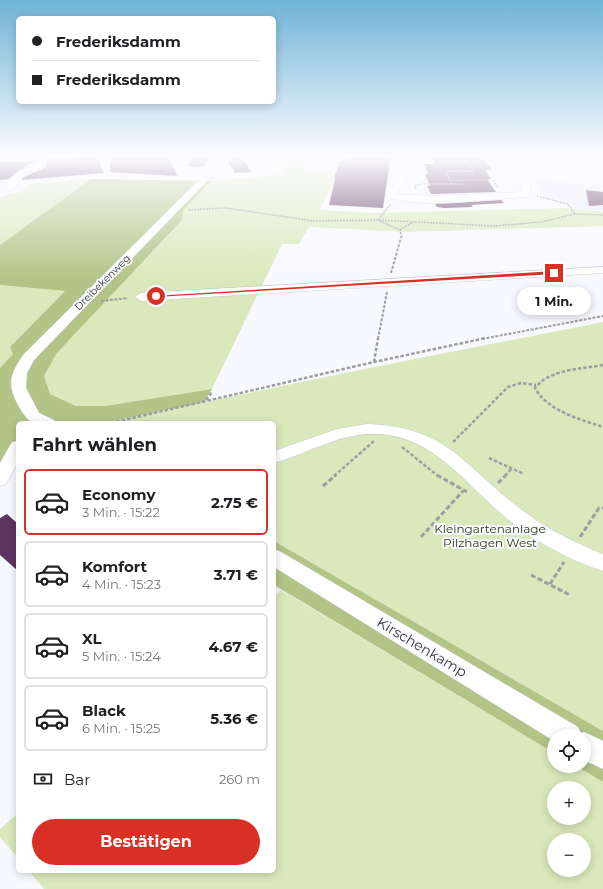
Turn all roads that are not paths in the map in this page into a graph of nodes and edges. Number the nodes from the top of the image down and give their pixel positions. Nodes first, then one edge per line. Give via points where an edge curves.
1 (187, 196) edge
2 (393, 196) edge
3 (470, 196) edge
4 (603, 270) edge
5 (141, 297) road end
6 (31, 419) edge
7 (16, 450) edge
8 (276, 456) edge
9 (0, 480) edge
10 (276, 558) edge
11 (603, 563) edge
12 (557, 729) edge
13 (591, 749) edge
14 (603, 756) edge

1 - 6 street, Dreibekenweg via 22,363 19,371 19,392
2 - 3 street via 413,199
4 - 5 street
7 - 9 street
8 - 11 street via 342,434 369,429 414,436 442,449 510,511 537,530
10 - 12 street, Kirschenkamp
13 - 14 street

